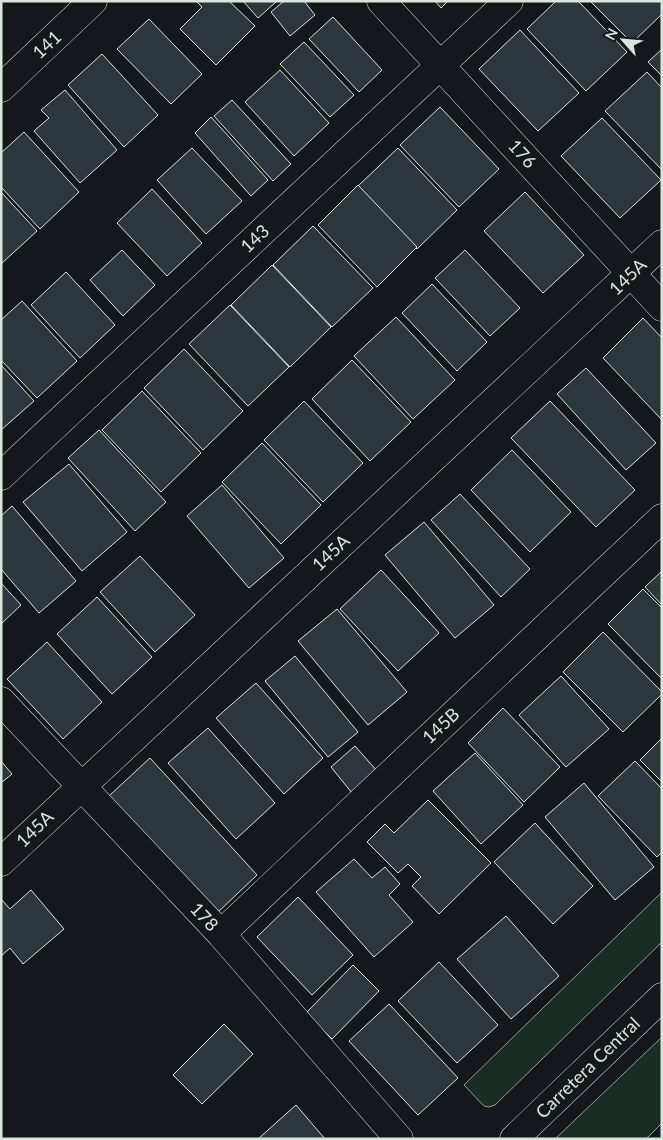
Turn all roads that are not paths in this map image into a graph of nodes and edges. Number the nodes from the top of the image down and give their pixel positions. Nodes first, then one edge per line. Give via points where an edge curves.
1 (94, 1) edge
2 (382, 1) edge
3 (509, 1) edge
4 (441, 65) junction
5 (1, 88) edge
6 (662, 244) edge
7 (631, 274) junction
8 (662, 307) edge
9 (1, 476) edge
10 (662, 518) edge
11 (1, 701) edge
12 (80, 786) junction
13 (1, 862) edge
14 (220, 934) junction
15 (662, 996) edge
16 (399, 1139) edge
17 (514, 1139) edge

1 - 5 street, 141
2 - 4 street, 176
3 - 4 street, 143
4 - 7 street, 176
4 - 9 street, 143
6 - 7 street, 145A
7 - 8 street, 176
7 - 12 street, 145A
10 - 14 street, 145B
11 - 12 street, 178
12 - 13 street, 145A
12 - 14 street, 178
14 - 16 street, 178
15 - 17 street, Carretera Central

